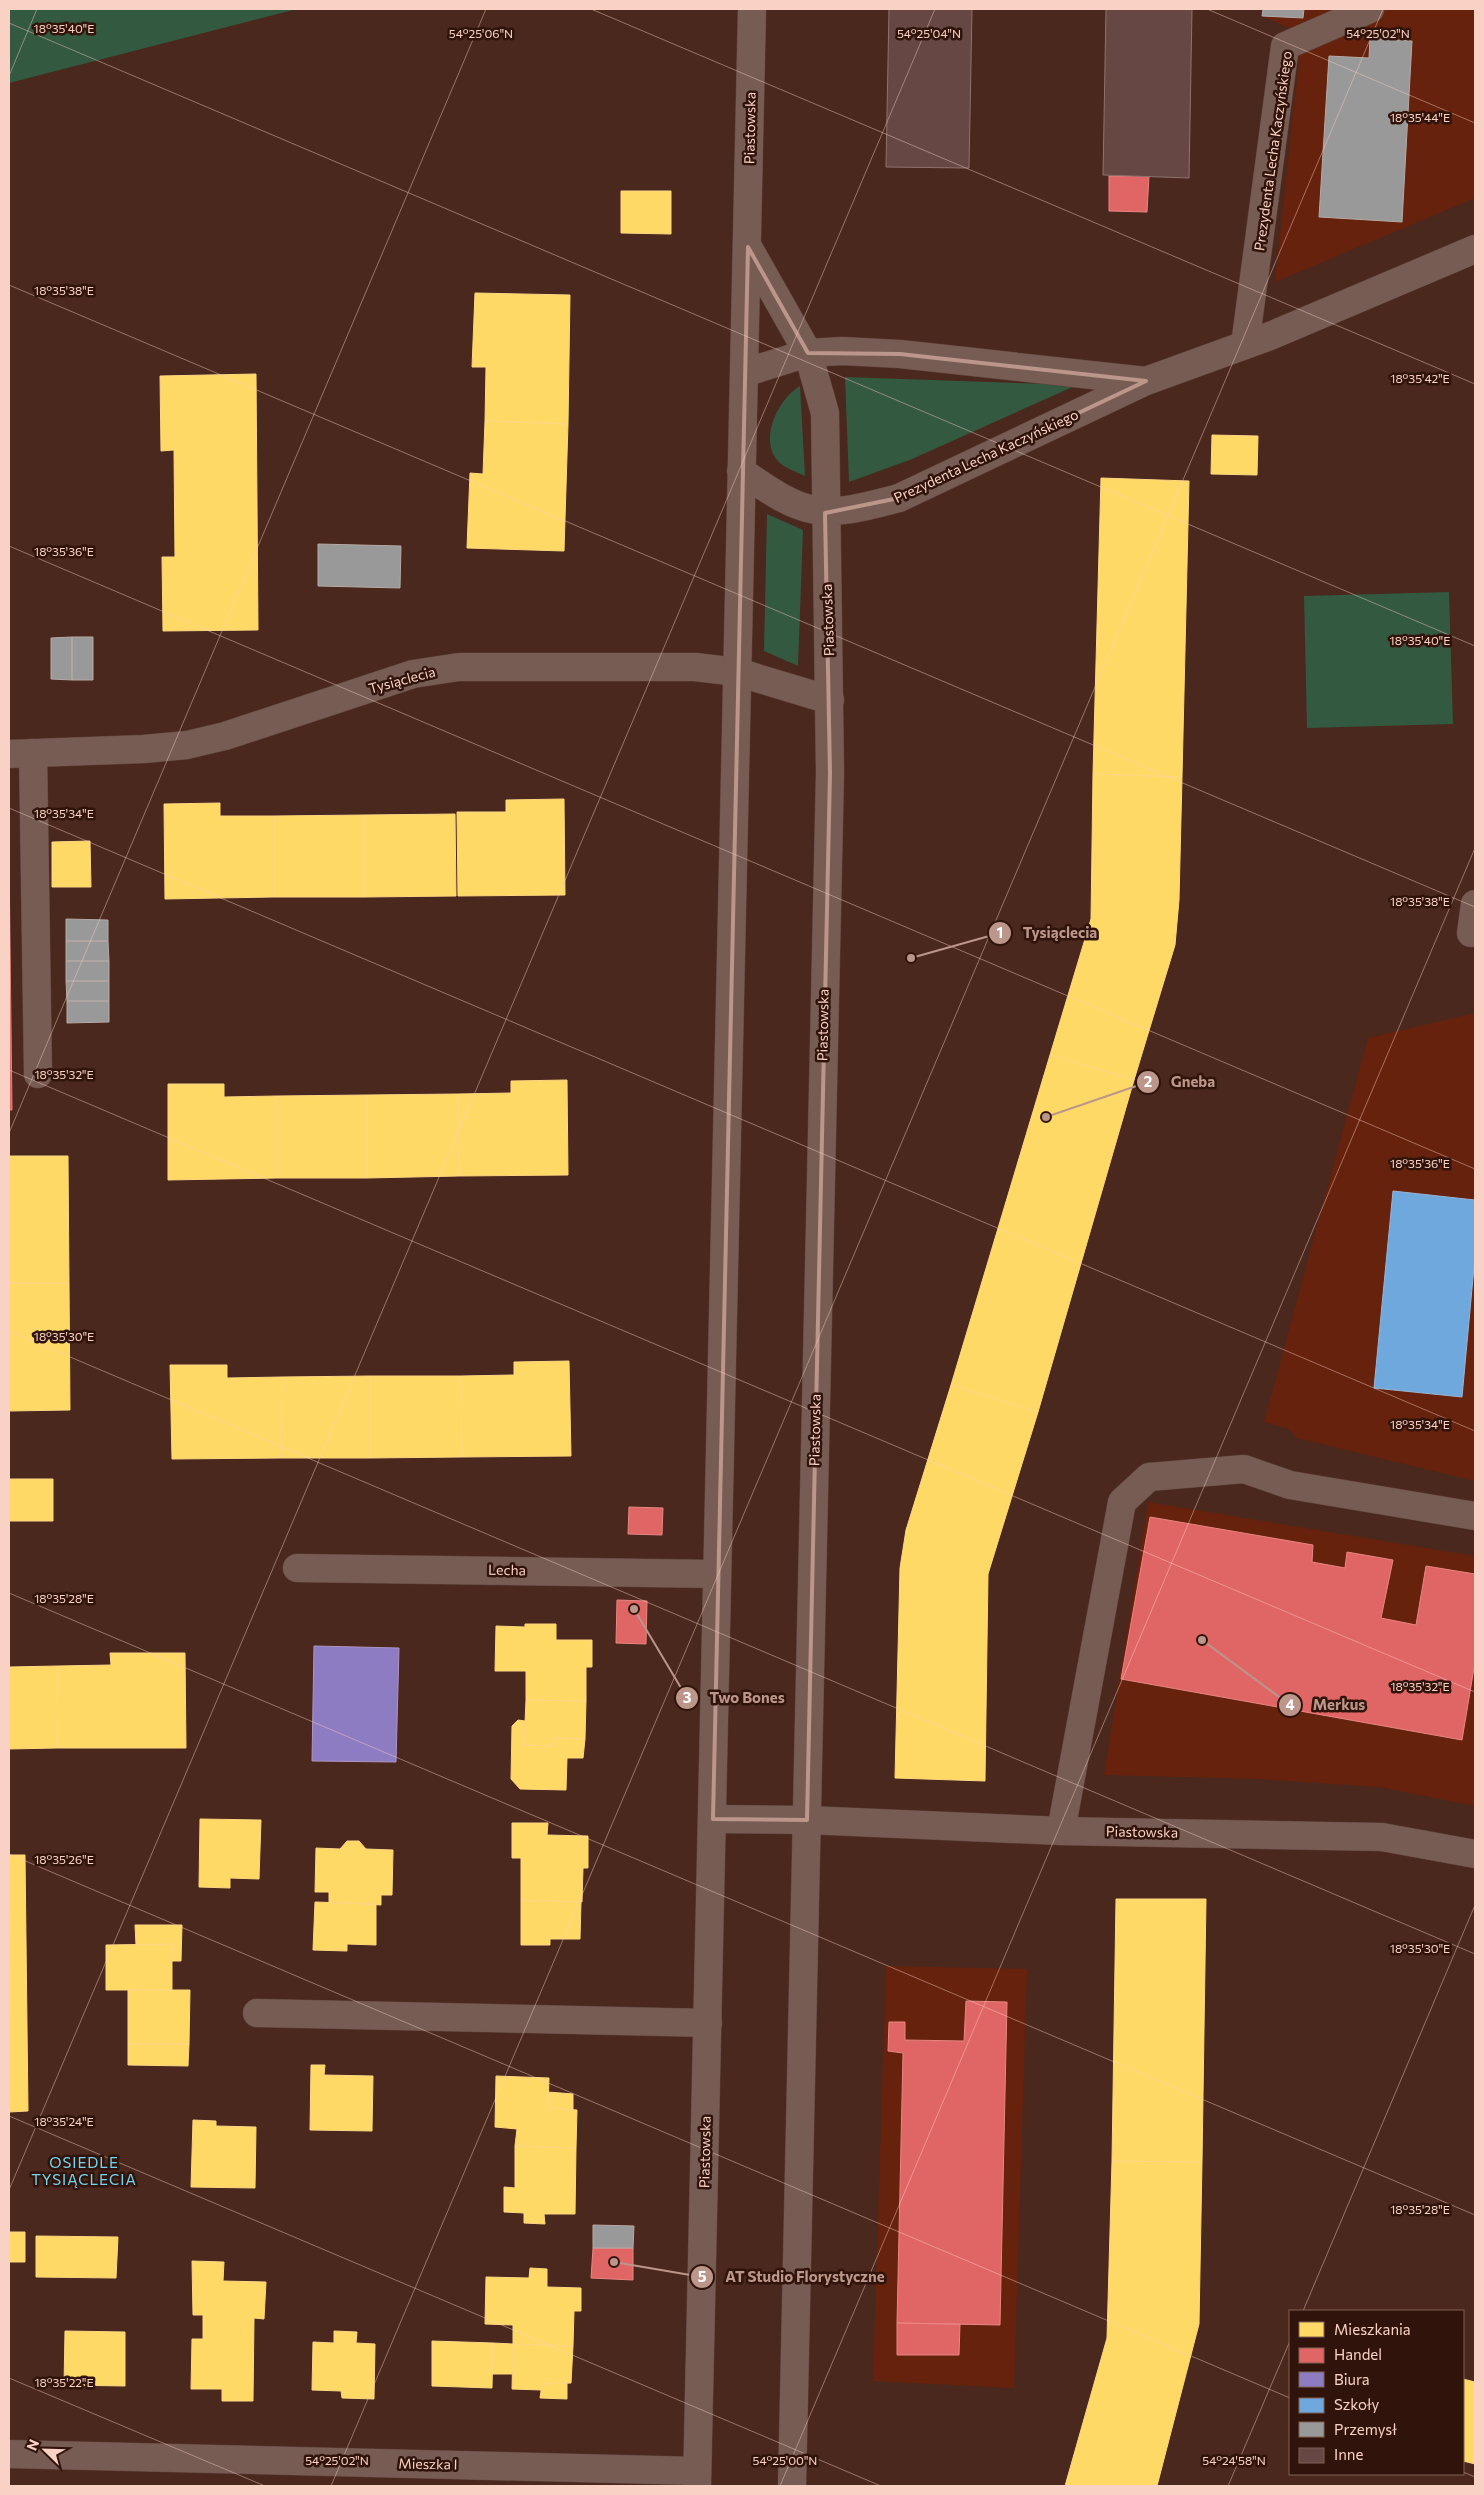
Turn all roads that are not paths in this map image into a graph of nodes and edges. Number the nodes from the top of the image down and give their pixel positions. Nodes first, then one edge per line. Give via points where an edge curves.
1 (752, 9) edge
2 (1370, 9) edge
3 (748, 248) junction
4 (1475, 249) edge
5 (1245, 345) junction
6 (808, 353) junction
7 (744, 373) junction
8 (1146, 381) junction
9 (741, 471) junction
10 (824, 513) junction
11 (737, 672) junction
12 (830, 700) junction
13 (21, 753) edge
14 (1475, 904) edge
15 (1472, 932) dead end
16 (38, 1074) dead end
17 (1475, 1516) edge
18 (297, 1568) dead end
19 (717, 1574) junction
20 (713, 1819) junction
21 (807, 1820) junction
22 (1061, 1830) junction
23 (1475, 1854) edge
24 (257, 2013) dead end
25 (708, 2023) junction
26 (9, 2454) edge
27 (697, 2478) edge
28 (792, 2486) edge

1 - 3 street, Piastowska
2 - 5 street, Prezydenta Lecha Kaczyńskiego via 1285,46
3 - 6 street, Piastowska
3 - 7 street, Piastowska
4 - 5 street, Prezydenta Lecha Kaczyńskiego
5 - 8 street, Prezydenta Lecha Kaczyńskiego
6 - 7 street, Prezydenta Lecha Kaczyńskiego
6 - 8 street, Prezydenta Lecha Kaczyńskiego via 900,354
6 - 10 street, Piastowska via 825,413
7 - 9 street, Piastowska
8 - 10 street, Prezydenta Lecha Kaczyńskiego via 899,498
9 - 10 street, Prezydenta Lecha Kaczyńskiego via 774,495 805,509
9 - 11 street, Piastowska
10 - 12 street, Piastowska
11 - 12 street, Tysiąclecia
11 - 13 street, Tysiąclecia via 696,667 459,667 413,674 225,736 187,745
11 - 19 street, Piastowska
12 - 21 street, Piastowska
13 - 16 street
14 - 15 street
17 - 22 street via 1290,1485 1244,1469 1149,1477 1122,1502
18 - 19 street, Lecha
19 - 20 street, Piastowska
20 - 21 street, Piastowska
20 - 25 street, Piastowska
21 - 22 street, Piastowska
21 - 28 street, Piastowska
22 - 23 street, Piastowska via 1382,1836
24 - 25 street
25 - 27 street, Piastowska
26 - 27 street, Mieszka I

